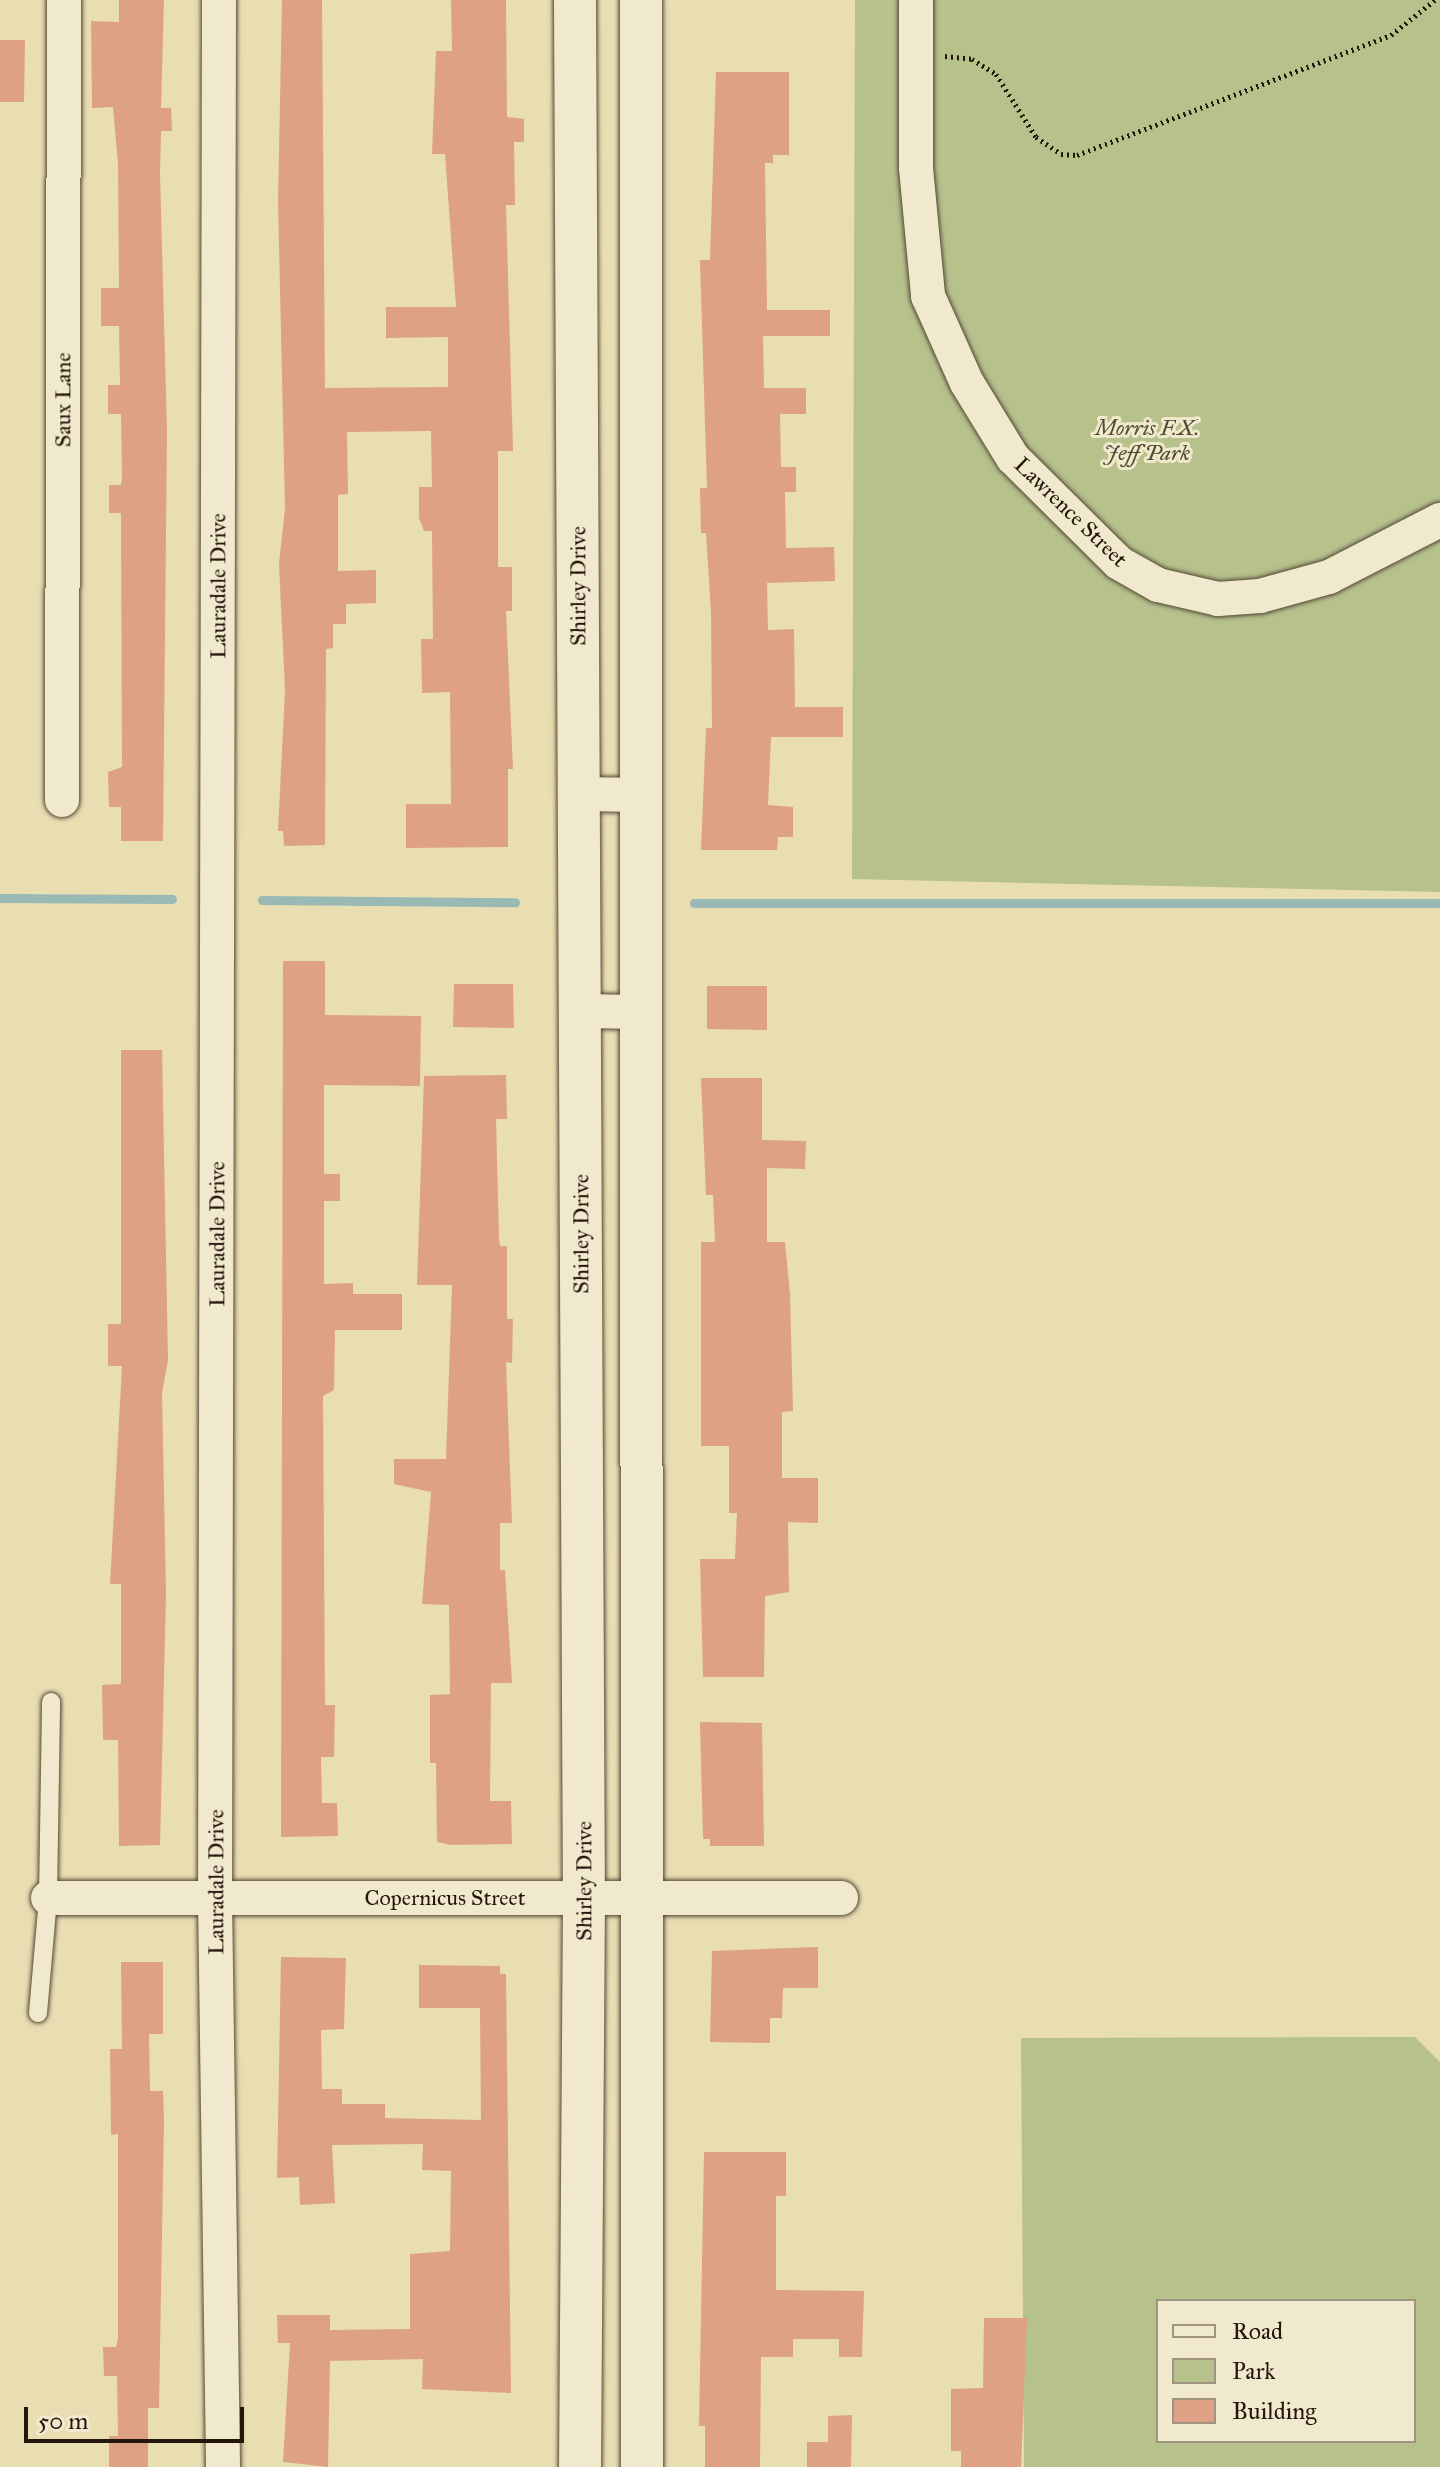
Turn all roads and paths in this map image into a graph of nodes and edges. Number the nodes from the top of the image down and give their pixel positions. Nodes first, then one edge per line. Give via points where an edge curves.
1 (64, 0) edge
2 (219, 0) edge
3 (575, 0) edge
4 (641, 0) edge
5 (916, 0) edge
6 (1435, 0) edge
7 (916, 57) junction
8 (1440, 520) edge
9 (579, 794) junction
10 (642, 795) junction
11 (62, 800) dead end
12 (580, 1011) junction
13 (642, 1012) junction
14 (51, 1702) dead end
15 (48, 1898) junction
16 (215, 1898) junction
17 (584, 1898) junction
18 (644, 1898) junction
19 (841, 1898) dead end
20 (38, 2013) dead end
21 (223, 2467) edge
22 (580, 2467) edge
23 (642, 2467) edge

1 - 11 street, Saux Lane
2 - 16 street, Lauradale Drive
3 - 9 street, Shirley Drive
4 - 10 street
5 - 7 street, Lawrence Street
6 - 7 path via 1391,35 1077,155 1042,142 1009,88 972,59
7 - 8 street, Lawrence Street via 918,213 928,296 967,383 1013,458 1119,563 1158,585 1218,599 1260,596 1329,577 1398,547
9 - 10 street
9 - 12 street, Shirley Drive
10 - 13 street
12 - 13 street
12 - 17 street, Shirley Drive
13 - 18 street
14 - 15 lane
15 - 16 street, Copernicus Street
15 - 20 lane
16 - 17 street, Copernicus Street
16 - 21 street, Lauradale Drive
17 - 18 street, Copernicus Street
17 - 22 street, Shirley Drive
18 - 19 street, Copernicus Street
18 - 23 street

